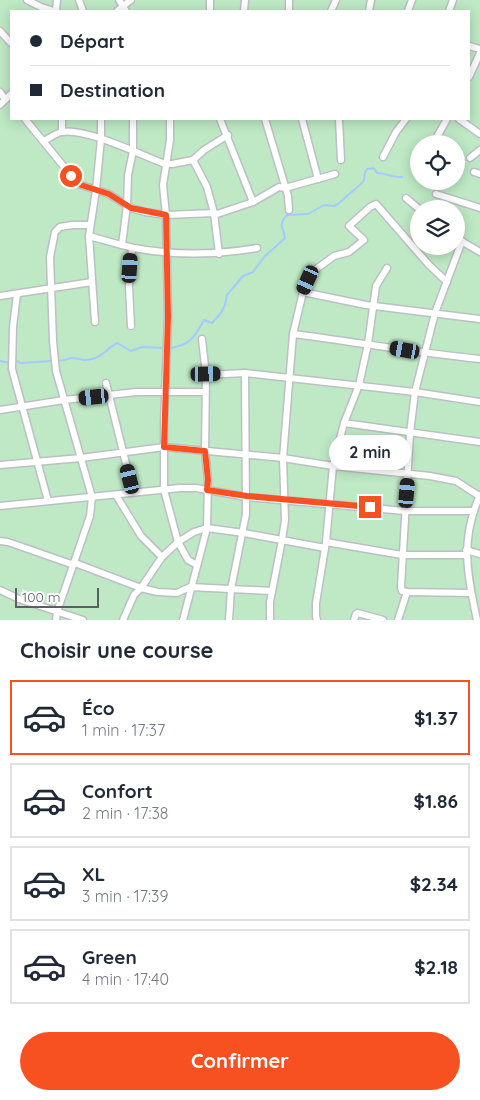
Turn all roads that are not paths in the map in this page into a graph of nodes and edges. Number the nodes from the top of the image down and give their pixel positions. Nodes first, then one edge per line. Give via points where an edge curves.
1 (27, 0) edge
2 (120, 0) edge
3 (131, 0) edge
4 (52, 10) edge
5 (122, 10) edge
6 (0, 32) edge
7 (10, 42) edge
8 (480, 54) edge
9 (470, 75) edge
10 (0, 92) edge
11 (9, 98) edge
12 (0, 105) edge
13 (27, 120) edge
14 (62, 120) edge
15 (100, 120) edge
16 (133, 120) edge
17 (170, 120) edge
18 (220, 120) edge
19 (264, 120) edge
20 (302, 120) edge
21 (339, 120) edge
22 (405, 120) edge
23 (446, 120) edge
24 (460, 120) edge
25 (62, 132) junction
26 (480, 134) edge
27 (228, 135) junction
28 (438, 135) edge
29 (100, 139) junction
30 (44, 141) junction
31 (480, 150) edge
32 (133, 151) junction
33 (383, 157) dead end
34 (470, 158) dead end
35 (194, 160) junction
36 (342, 160) dead end
37 (165, 164) junction
38 (335, 174) dead end
39 (318, 179) junction
40 (285, 188) junction
41 (96, 190) junction
42 (436, 194) dead end
43 (406, 198) dead end
44 (410, 201) edge
45 (253, 202) junction
46 (127, 205) junction
47 (480, 208) edge
48 (289, 210) dead end
49 (214, 213) junction
50 (166, 215) junction
51 (90, 225) junction
52 (89, 236) junction
53 (465, 243) edge
54 (122, 245) junction
55 (132, 248) junction
56 (258, 248) dead end
57 (480, 252) edge
58 (166, 253) junction
59 (219, 254) junction
60 (455, 255) edge
61 (386, 268) dead end
62 (92, 282) junction
63 (447, 282) junction
64 (51, 289) junction
65 (303, 292) junction
66 (17, 294) junction
67 (0, 296) edge
68 (374, 306) junction
69 (434, 313) junction
70 (480, 319) edge
71 (96, 322) dead end
72 (131, 326) dead end
73 (293, 334) junction
74 (202, 338) dead end
75 (368, 344) junction
76 (424, 353) junction
77 (480, 359) edge
78 (206, 374) junction
79 (246, 374) junction
80 (291, 378) junction
81 (106, 383) dead end
82 (359, 385) junction
83 (165, 391) junction
84 (205, 392) junction
85 (415, 392) junction
86 (109, 396) junction
87 (64, 400) junction
88 (480, 402) edge
89 (22, 406) junction
90 (0, 410) edge
91 (344, 423) junction
92 (410, 433) junction
93 (480, 442) edge
94 (164, 447) junction
95 (123, 451) junction
96 (205, 451) junction
97 (245, 455) junction
98 (81, 458) junction
99 (282, 458) junction
100 (38, 461) junction
101 (0, 465) edge
102 (333, 466) junction
103 (409, 474) junction
104 (164, 490) junction
105 (207, 490) junction
106 (133, 492) junction
107 (116, 495) junction
108 (247, 496) junction
109 (92, 497) junction
110 (284, 499) junction
111 (479, 499) edge
112 (48, 501) junction
113 (330, 504) junction
114 (0, 506) edge
115 (406, 511) junction
116 (474, 511) junction
117 (206, 528) junction
118 (244, 533) junction
119 (0, 540) edge
120 (282, 540) junction
121 (178, 542) junction
122 (325, 545) junction
123 (466, 553) junction
124 (402, 554) junction
125 (480, 554) edge
126 (162, 557) junction
127 (75, 564) junction
128 (197, 565) junction
129 (190, 587) junction
130 (141, 588) junction
131 (231, 589) junction
132 (0, 590) edge
133 (272, 591) junction
134 (407, 592) junction
135 (471, 592) junction
136 (57, 612) junction
137 (56, 620) edge
138 (83, 620) edge
139 (123, 620) edge
140 (183, 620) edge
141 (229, 620) edge
142 (270, 620) edge
143 (317, 620) edge
144 (354, 620) edge
145 (383, 620) edge
146 (398, 620) edge
147 (477, 620) edge

1 - 4 street
2 - 5 street
3 - 5 street
6 - 7 street
8 - 9 street
10 - 11 street
11 - 12 street
13 - 30 street
14 - 25 street
15 - 29 street
16 - 32 street
17 - 37 street
18 - 27 street
19 - 40 street
20 - 39 street
21 - 36 street
22 - 33 street
23 - 28 street
24 - 26 street
25 - 29 street
25 - 30 street
27 - 35 street
27 - 45 street
29 - 32 street
29 - 41 street
30 - 41 street via 78,184
31 - 34 street
32 - 37 street
32 - 46 street
35 - 37 street
35 - 49 street via 207,187
37 - 50 street
38 - 39 street
39 - 40 street
40 - 45 street via 280,187
40 - 48 street
41 - 46 street
41 - 51 street
42 - 47 street
43 - 44 street
45 - 49 street
46 - 50 street
46 - 54 street
49 - 50 street
49 - 59 street
50 - 58 street
51 - 52 street
51 - 64 street via 60,227 55,232 50,257
52 - 54 street
52 - 62 street
53 - 57 street
54 - 55 street
55 - 58 street
55 - 72 street
56 - 59 street
58 - 59 street
58 - 83 street
60 - 63 street
61 - 68 street via 376,286
62 - 64 street
62 - 71 street
63 - 65 street via 428,265 376,204 349,226 364,240 350,252 334,256 315,270
63 - 69 street
64 - 66 street
64 - 87 street via 53,353
65 - 68 street
65 - 73 street
66 - 67 street
66 - 89 street via 12,369
68 - 69 street
68 - 75 street
69 - 70 street
69 - 76 street
73 - 75 street
73 - 80 street
74 - 78 street
75 - 76 street
75 - 82 street
76 - 77 street
76 - 85 street
78 - 79 street
78 - 84 street
79 - 80 street
79 - 97 street
80 - 82 street
80 - 99 street
81 - 86 street
82 - 85 street
82 - 91 street
83 - 84 street
83 - 86 street
83 - 94 street
84 - 96 street
85 - 88 street
85 - 92 street
86 - 87 street
86 - 95 street
87 - 89 street
87 - 98 street
89 - 90 street
89 - 100 street
91 - 92 street
91 - 102 street
92 - 93 street
92 - 103 street
94 - 95 street
94 - 96 street
94 - 104 street
95 - 98 street
95 - 106 street
96 - 97 street
96 - 105 street
97 - 99 street
97 - 108 street
98 - 100 street
98 - 109 street
99 - 102 street
99 - 110 street
100 - 101 street
100 - 112 street
102 - 103 street
102 - 113 street
103 - 111 street via 456,482
103 - 115 street
104 - 105 street
104 - 106 street
104 - 121 street
105 - 108 street
105 - 117 street
106 - 107 street
107 - 109 street
107 - 126 street via 141,536
108 - 110 street
108 - 118 street
109 - 112 street
109 - 127 street via 90,516
110 - 113 street
110 - 120 street
111 - 116 street
112 - 114 street
113 - 115 street
113 - 122 street
115 - 116 street
115 - 124 street
116 - 123 street
117 - 118 street
117 - 121 street
117 - 128 street
118 - 120 street
118 - 131 street
119 - 127 street
120 - 122 street
120 - 133 street
121 - 126 street
121 - 128 street via 188,560
122 - 124 street
122 - 143 street via 316,603
123 - 124 street
123 - 125 street
123 - 135 street
124 - 134 street via 401,587
126 - 130 street
127 - 130 street
127 - 136 street
128 - 129 street
129 - 130 street via 177,593
129 - 131 street
129 - 140 street
130 - 139 street via 134,595
131 - 133 street
131 - 141 street
132 - 136 street
133 - 142 street
134 - 135 street
134 - 146 street
135 - 147 street
136 - 137 street
136 - 138 street
144 - 145 street via 358,613

